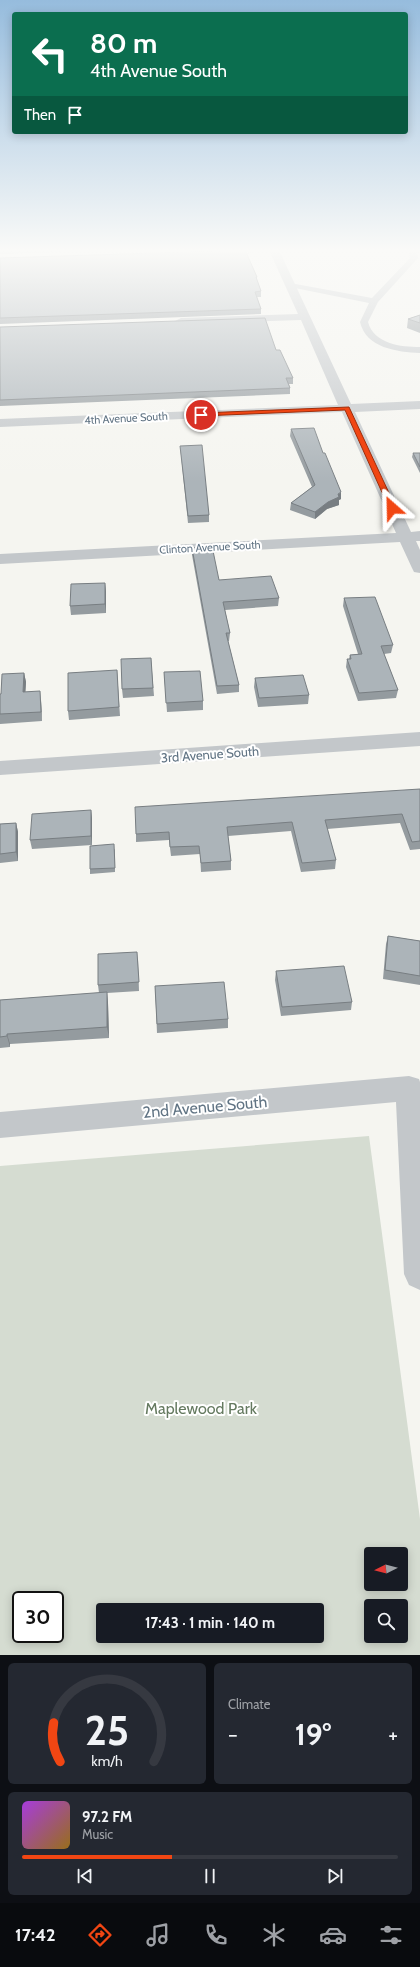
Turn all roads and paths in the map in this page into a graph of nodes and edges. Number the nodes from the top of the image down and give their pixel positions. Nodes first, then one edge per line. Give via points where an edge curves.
1 (309, 327) edge
2 (366, 327) edge
3 (420, 350) edge
4 (420, 405) edge
5 (347, 408) junction
6 (0, 423) edge
7 (413, 536) edge
8 (0, 559) edge
9 (420, 568) edge
10 (420, 740) edge
11 (0, 768) edge
12 (0, 1125) edge
13 (420, 1274) edge

1 - 5 street
2 - 3 lane via 368,333 379,342 407,350
4 - 5 street, 4th Avenue South
5 - 6 street, 4th Avenue South
5 - 7 street
7 - 8 street, Clinton Avenue South
7 - 9 street
10 - 11 street, 3rd Avenue South
12 - 13 street, 2nd Avenue South via 409,1088

